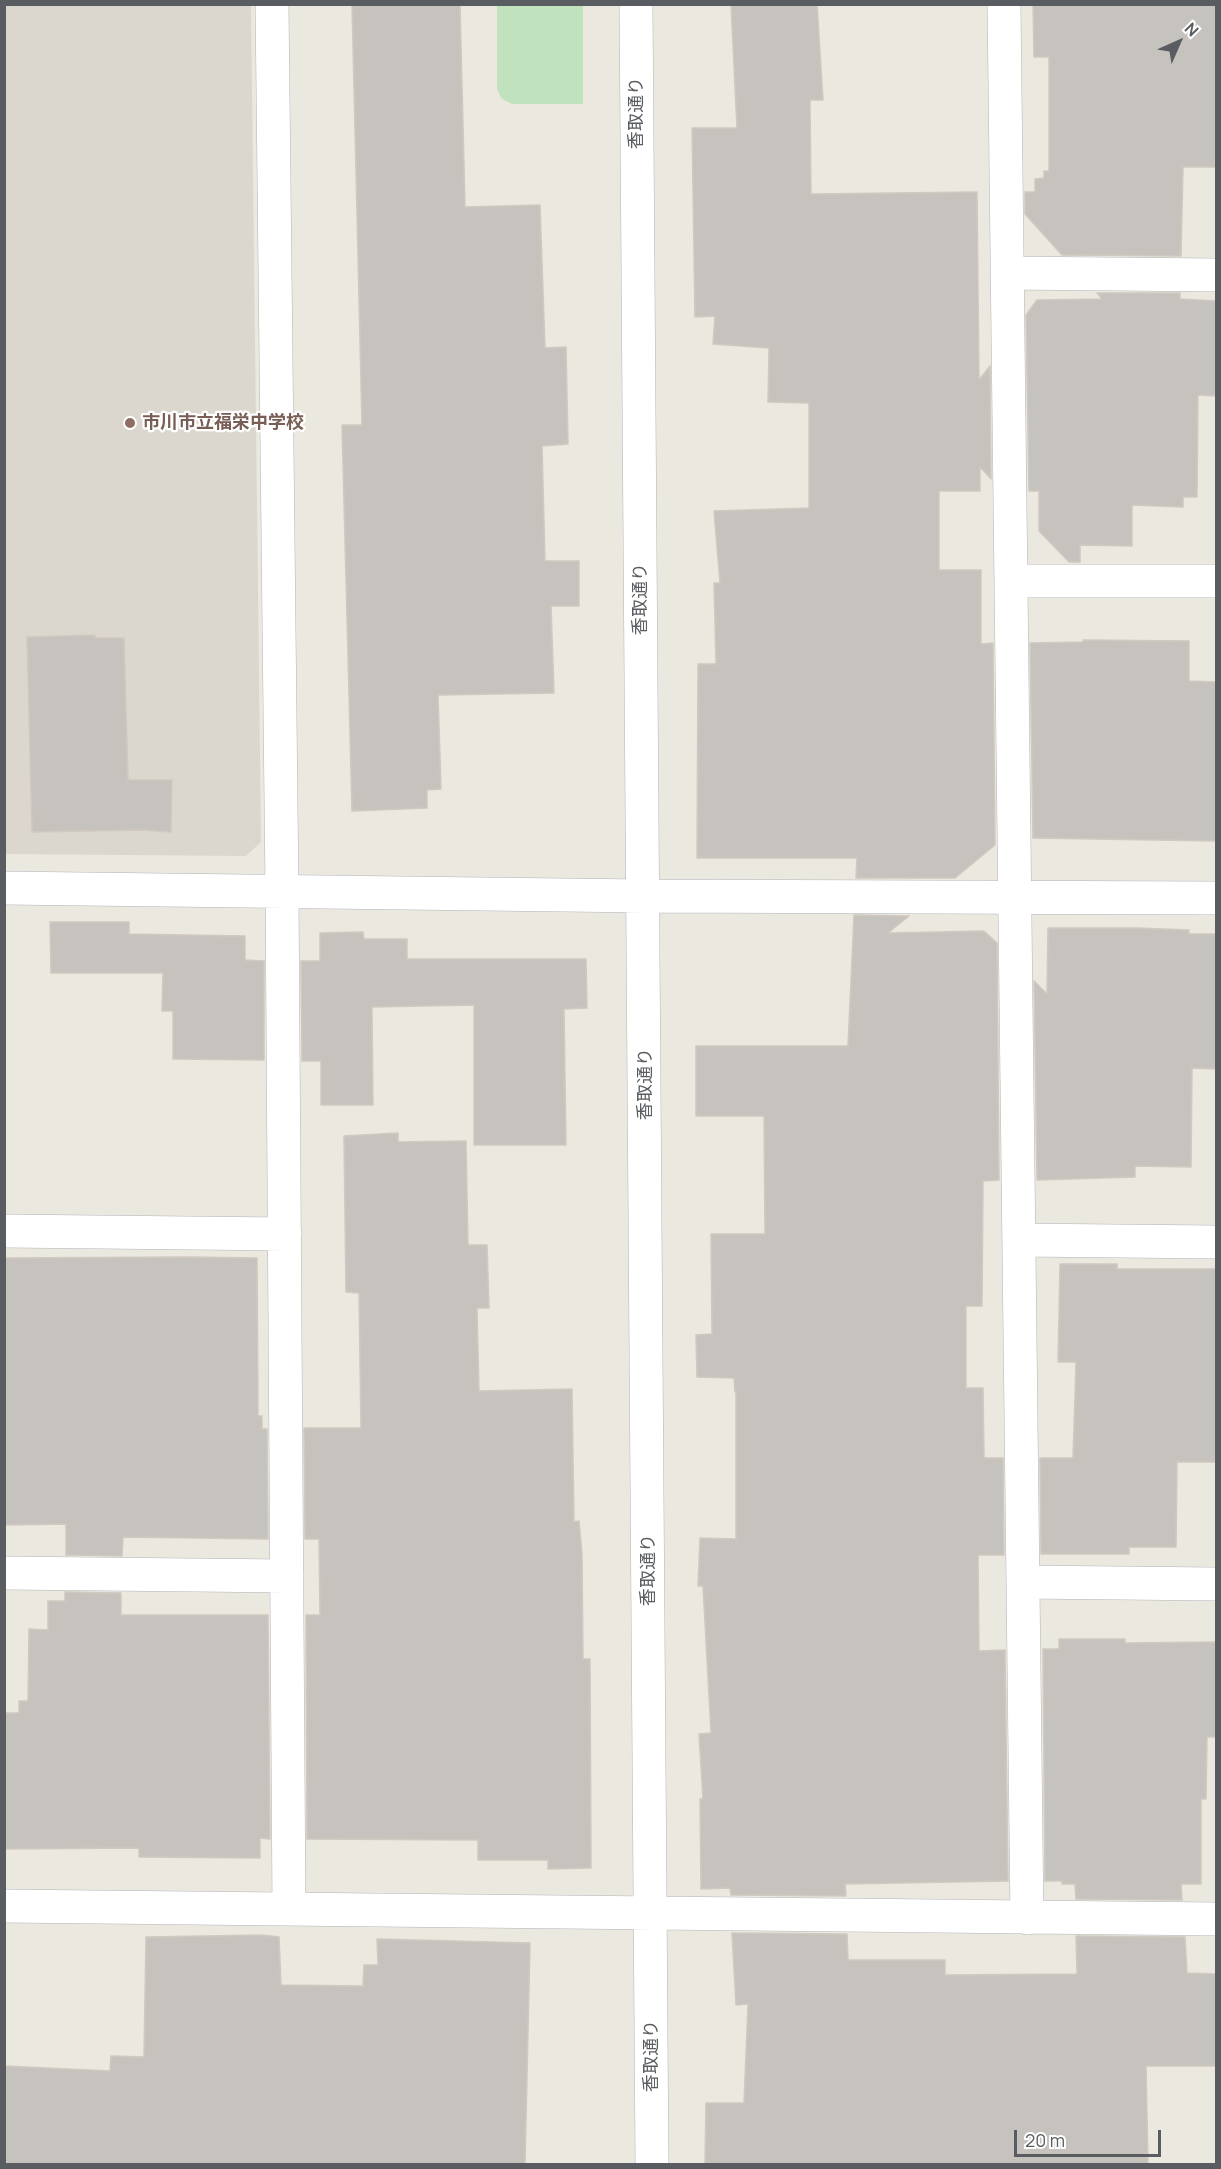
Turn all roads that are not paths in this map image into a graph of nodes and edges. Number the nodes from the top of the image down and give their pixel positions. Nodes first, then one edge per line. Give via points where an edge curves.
1 (272, 4) edge
2 (636, 4) edge
3 (1005, 4) edge
4 (1008, 273) junction
5 (1216, 275) edge
6 (1012, 581) junction
7 (1216, 581) edge
8 (4, 888) edge
9 (282, 891) junction
10 (644, 896) junction
11 (1016, 896) junction
12 (1216, 898) edge
13 (4, 1231) edge
14 (285, 1234) junction
15 (1019, 1240) junction
16 (1216, 1242) edge
17 (4, 1573) edge
18 (287, 1576) junction
19 (1023, 1582) junction
20 (1216, 1584) edge
21 (4, 1906) edge
22 (289, 1909) junction
23 (651, 1913) junction
24 (1028, 1918) junction
25 (1216, 1919) edge
26 (652, 2164) edge

1 - 9 street
2 - 10 street, 香取通り
3 - 4 street
4 - 5 street
4 - 6 street
6 - 7 street
6 - 11 street
8 - 9 street
9 - 10 street
9 - 14 street
10 - 11 street
10 - 23 street, 香取通り
11 - 12 street
11 - 15 street
13 - 14 street
14 - 18 street
15 - 16 street
15 - 19 street
17 - 18 street
18 - 22 street
19 - 20 street
19 - 24 street
21 - 22 street
22 - 23 street
23 - 24 street
23 - 26 street, 香取通り
24 - 25 street

